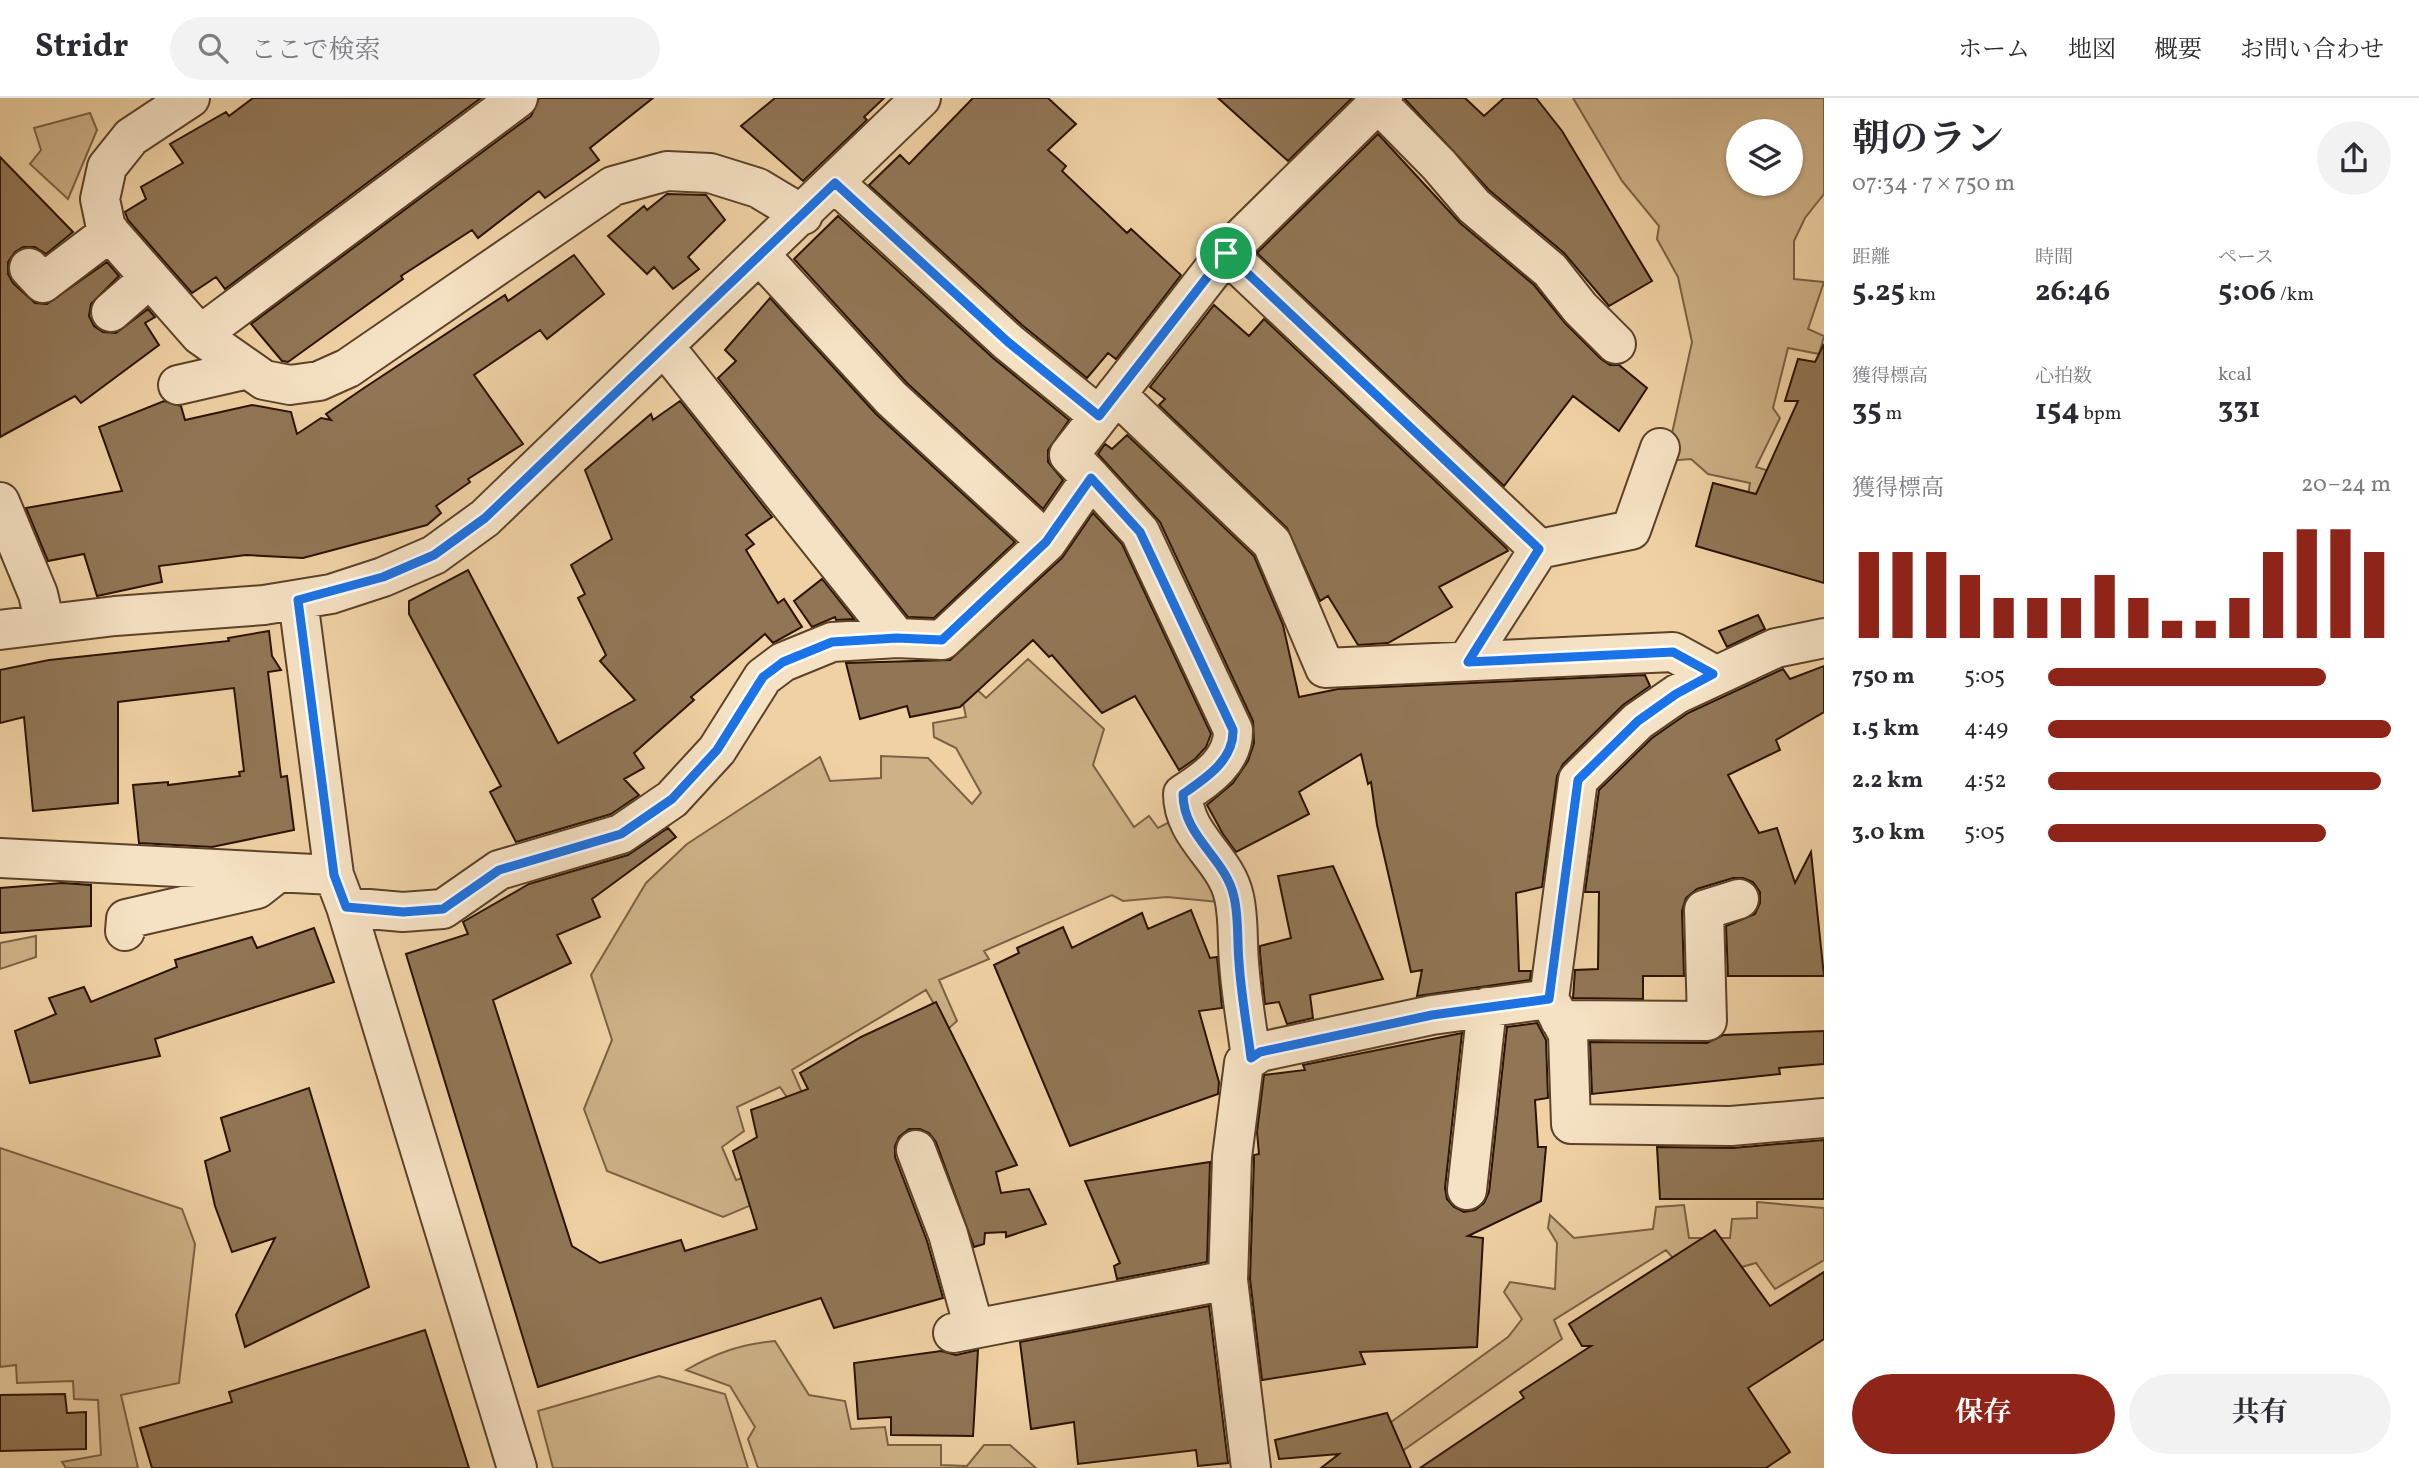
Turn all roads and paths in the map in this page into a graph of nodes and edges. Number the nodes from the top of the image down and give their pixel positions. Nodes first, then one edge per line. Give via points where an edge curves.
1 (190, 98) edge
2 (518, 98) edge
3 (921, 98) edge
4 (1381, 101) edge
5 (835, 183) junction
6 (803, 215) junction
7 (110, 232) junction
8 (1226, 253) junction
9 (760, 255) junction
10 (29, 268) dead end
11 (150, 278) junction
12 (111, 312) dead end
13 (200, 335) junction
14 (1616, 344) dead end
15 (664, 346) junction
16 (248, 369) junction
17 (178, 386) dead end
18 (1108, 405) junction
19 (1660, 449) dead end
20 (1091, 478) junction
21 (0, 502) edge
22 (1046, 542) junction
23 (1539, 549) junction
24 (298, 600) junction
25 (46, 624) junction
26 (0, 630) edge
27 (897, 638) junction
28 (1824, 638) edge
29 (1468, 662) junction
30 (1713, 674) junction
31 (0, 858) edge
32 (278, 872) junction
33 (340, 891) junction
34 (1739, 899) dead end
35 (125, 931) dead end
36 (1487, 1007) junction
37 (1554, 1009) junction
38 (1251, 1058) junction
39 (1824, 1118) edge
40 (916, 1150) dead end
41 (1467, 1190) dead end
42 (1228, 1280) junction
43 (517, 1468) edge
44 (1251, 1468) edge

1 - 7 street via 131,137 107,167 100,198
2 - 13 street
3 - 5 street
4 - 8 street
4 - 14 street via 1474,206 1550,270
5 - 6 street
5 - 18 street via 1008,342
6 - 9 street
6 - 16 street via 758,188 710,173 667,171 613,186 348,368 319,381 290,386 264,380
7 - 10 street via 43,284
7 - 11 street
8 - 18 street
8 - 23 street
9 - 15 street
9 - 22 street via 891,398
11 - 12 street
11 - 13 street
13 - 16 street
15 - 24 street via 485,518 434,555 383,577
15 - 27 street
16 - 17 street
18 - 20 street via 1069,455
18 - 29 street via 1272,543 1325,668
19 - 23 street via 1631,530
20 - 22 street
20 - 38 street via 1140,532 1233,730 1231,750 1183,794 1183,810 1234,896
21 - 25 street
22 - 27 street via 942,640
23 - 29 street
24 - 25 street
24 - 33 street
25 - 26 street
27 - 33 street via 832,642 773,669 763,677 717,750 672,799 621,834 499,870 443,909 403,912
28 - 30 street via 1776,648
29 - 30 street via 1673,652
30 - 37 street via 1638,721 1578,780
31 - 32 street
32 - 33 street
32 - 35 street via 257,889 126,919
33 - 43 street
34 - 37 street via 1704,910 1707,1021
36 - 37 street
36 - 38 street via 1260,1052
36 - 41 street
37 - 39 street via 1568,1034 1571,1124 1731,1126
38 - 42 street via 1244,1063 1231,1157
40 - 42 street via 948,1234 964,1330
42 - 44 street

